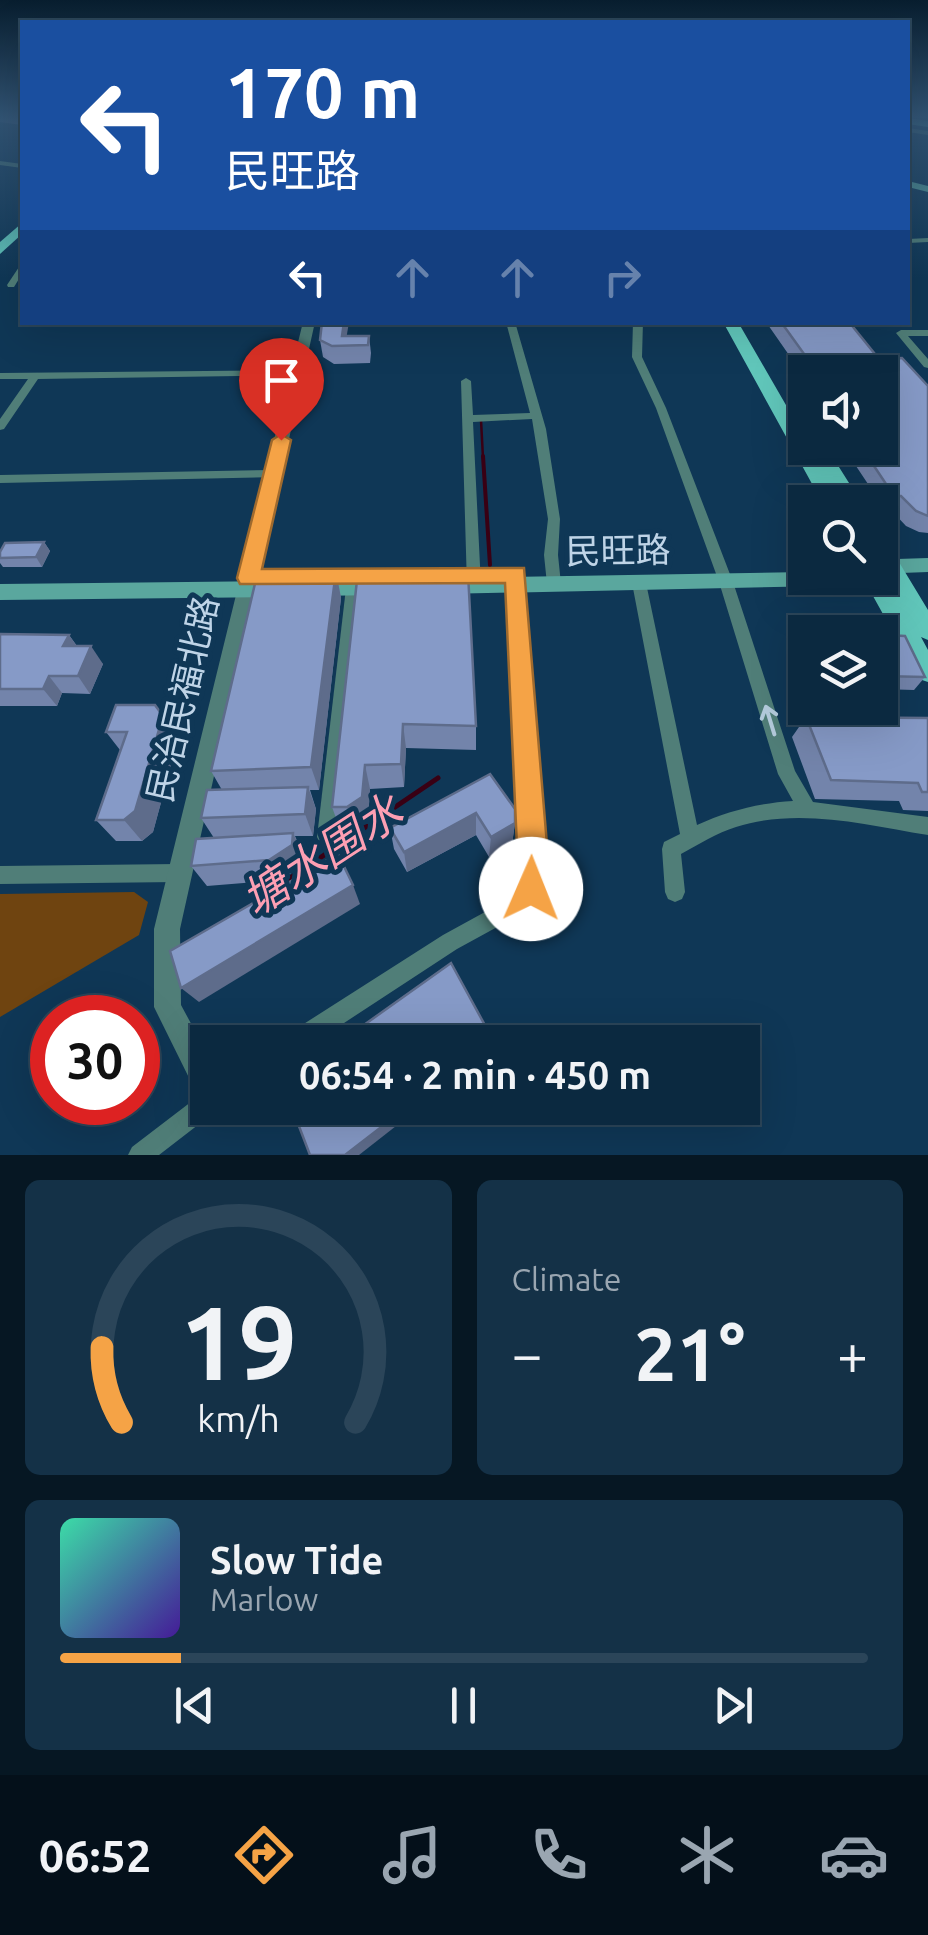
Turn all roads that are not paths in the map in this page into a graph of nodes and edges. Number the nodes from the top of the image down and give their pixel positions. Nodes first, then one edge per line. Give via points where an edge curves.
1 (14, 231) edge
2 (0, 250) edge
3 (0, 258) edge
4 (20, 271) edge
5 (20, 285) edge
6 (308, 325) edge
7 (511, 325) edge
8 (638, 325) edge
9 (732, 325) edge
10 (746, 325) edge
11 (928, 333) edge
12 (926, 359) edge
13 (296, 373) junction
14 (0, 376) edge
15 (35, 376) junction
16 (466, 381) dead end
17 (788, 397) edge
18 (536, 416) junction
19 (477, 418) junction
20 (0, 427) edge
21 (274, 474) junction
22 (0, 478) edge
23 (822, 485) edge
24 (928, 557) edge
25 (898, 564) edge
26 (928, 565) edge
27 (898, 568) edge
28 (788, 573) edge
29 (788, 574) edge
30 (723, 577) junction
31 (553, 579) junction
32 (516, 580) junction
33 (0, 581) edge
34 (473, 581) junction
35 (409, 582) junction
36 (639, 583) junction
37 (246, 584) junction
38 (353, 588) junction
39 (0, 592) edge
40 (898, 592) edge
41 (892, 595) edge
42 (928, 630) edge
43 (928, 672) edge
44 (808, 809) junction
45 (928, 826) edge
46 (326, 836) dead end
47 (690, 837) junction
48 (178, 873) junction
49 (0, 875) edge
50 (675, 892) dead end
51 (322, 1025) edge
52 (190, 1050) edge
53 (190, 1117) edge
54 (140, 1155) edge

1 - 2 main road
1 - 3 main road
4 - 5 street via 9,285
6 - 13 street, 民治民福北路
7 - 18 street
8 - 30 street via 637,357
9 - 23 main road
10 - 17 main road
11 - 12 street via 901,334
13 - 15 street
13 - 21 street, 民治民福北路
14 - 15 street
15 - 20 street
16 - 19 street
18 - 19 street
18 - 31 street via 554,519
19 - 34 street
21 - 22 street
21 - 37 street, 民治民福北路
24 - 25 main road, 民旺路
26 - 27 main road, 民旺路
28 - 30 main road, 民旺路
29 - 30 main road, 民旺路
30 - 31 main road, 民旺路
30 - 36 main road, 民旺路
44 -> 30 street via 787,774
31 - 32 main road, 民旺路
31 - 36 main road, 民旺路
32 - 34 main road, 民旺路
32 - 51 street via 531,889 511,910
33 - 37 main road, 民旺路
34 - 35 main road, 民旺路
35 - 37 main road, 民旺路
35 - 38 main road, 民旺路
36 - 47 street
37 - 38 main road, 民旺路
37 - 39 main road, 民旺路
37 - 48 street, 民治民福北路
38 - 46 street
40 - 42 main road
41 - 43 main road
44 - 45 street
44 - 47 street via 743,814
47 - 50 street via 671,849
48 - 49 street
48 - 52 street, 民治民福北路 via 167,929 168,1007
53 - 54 street

